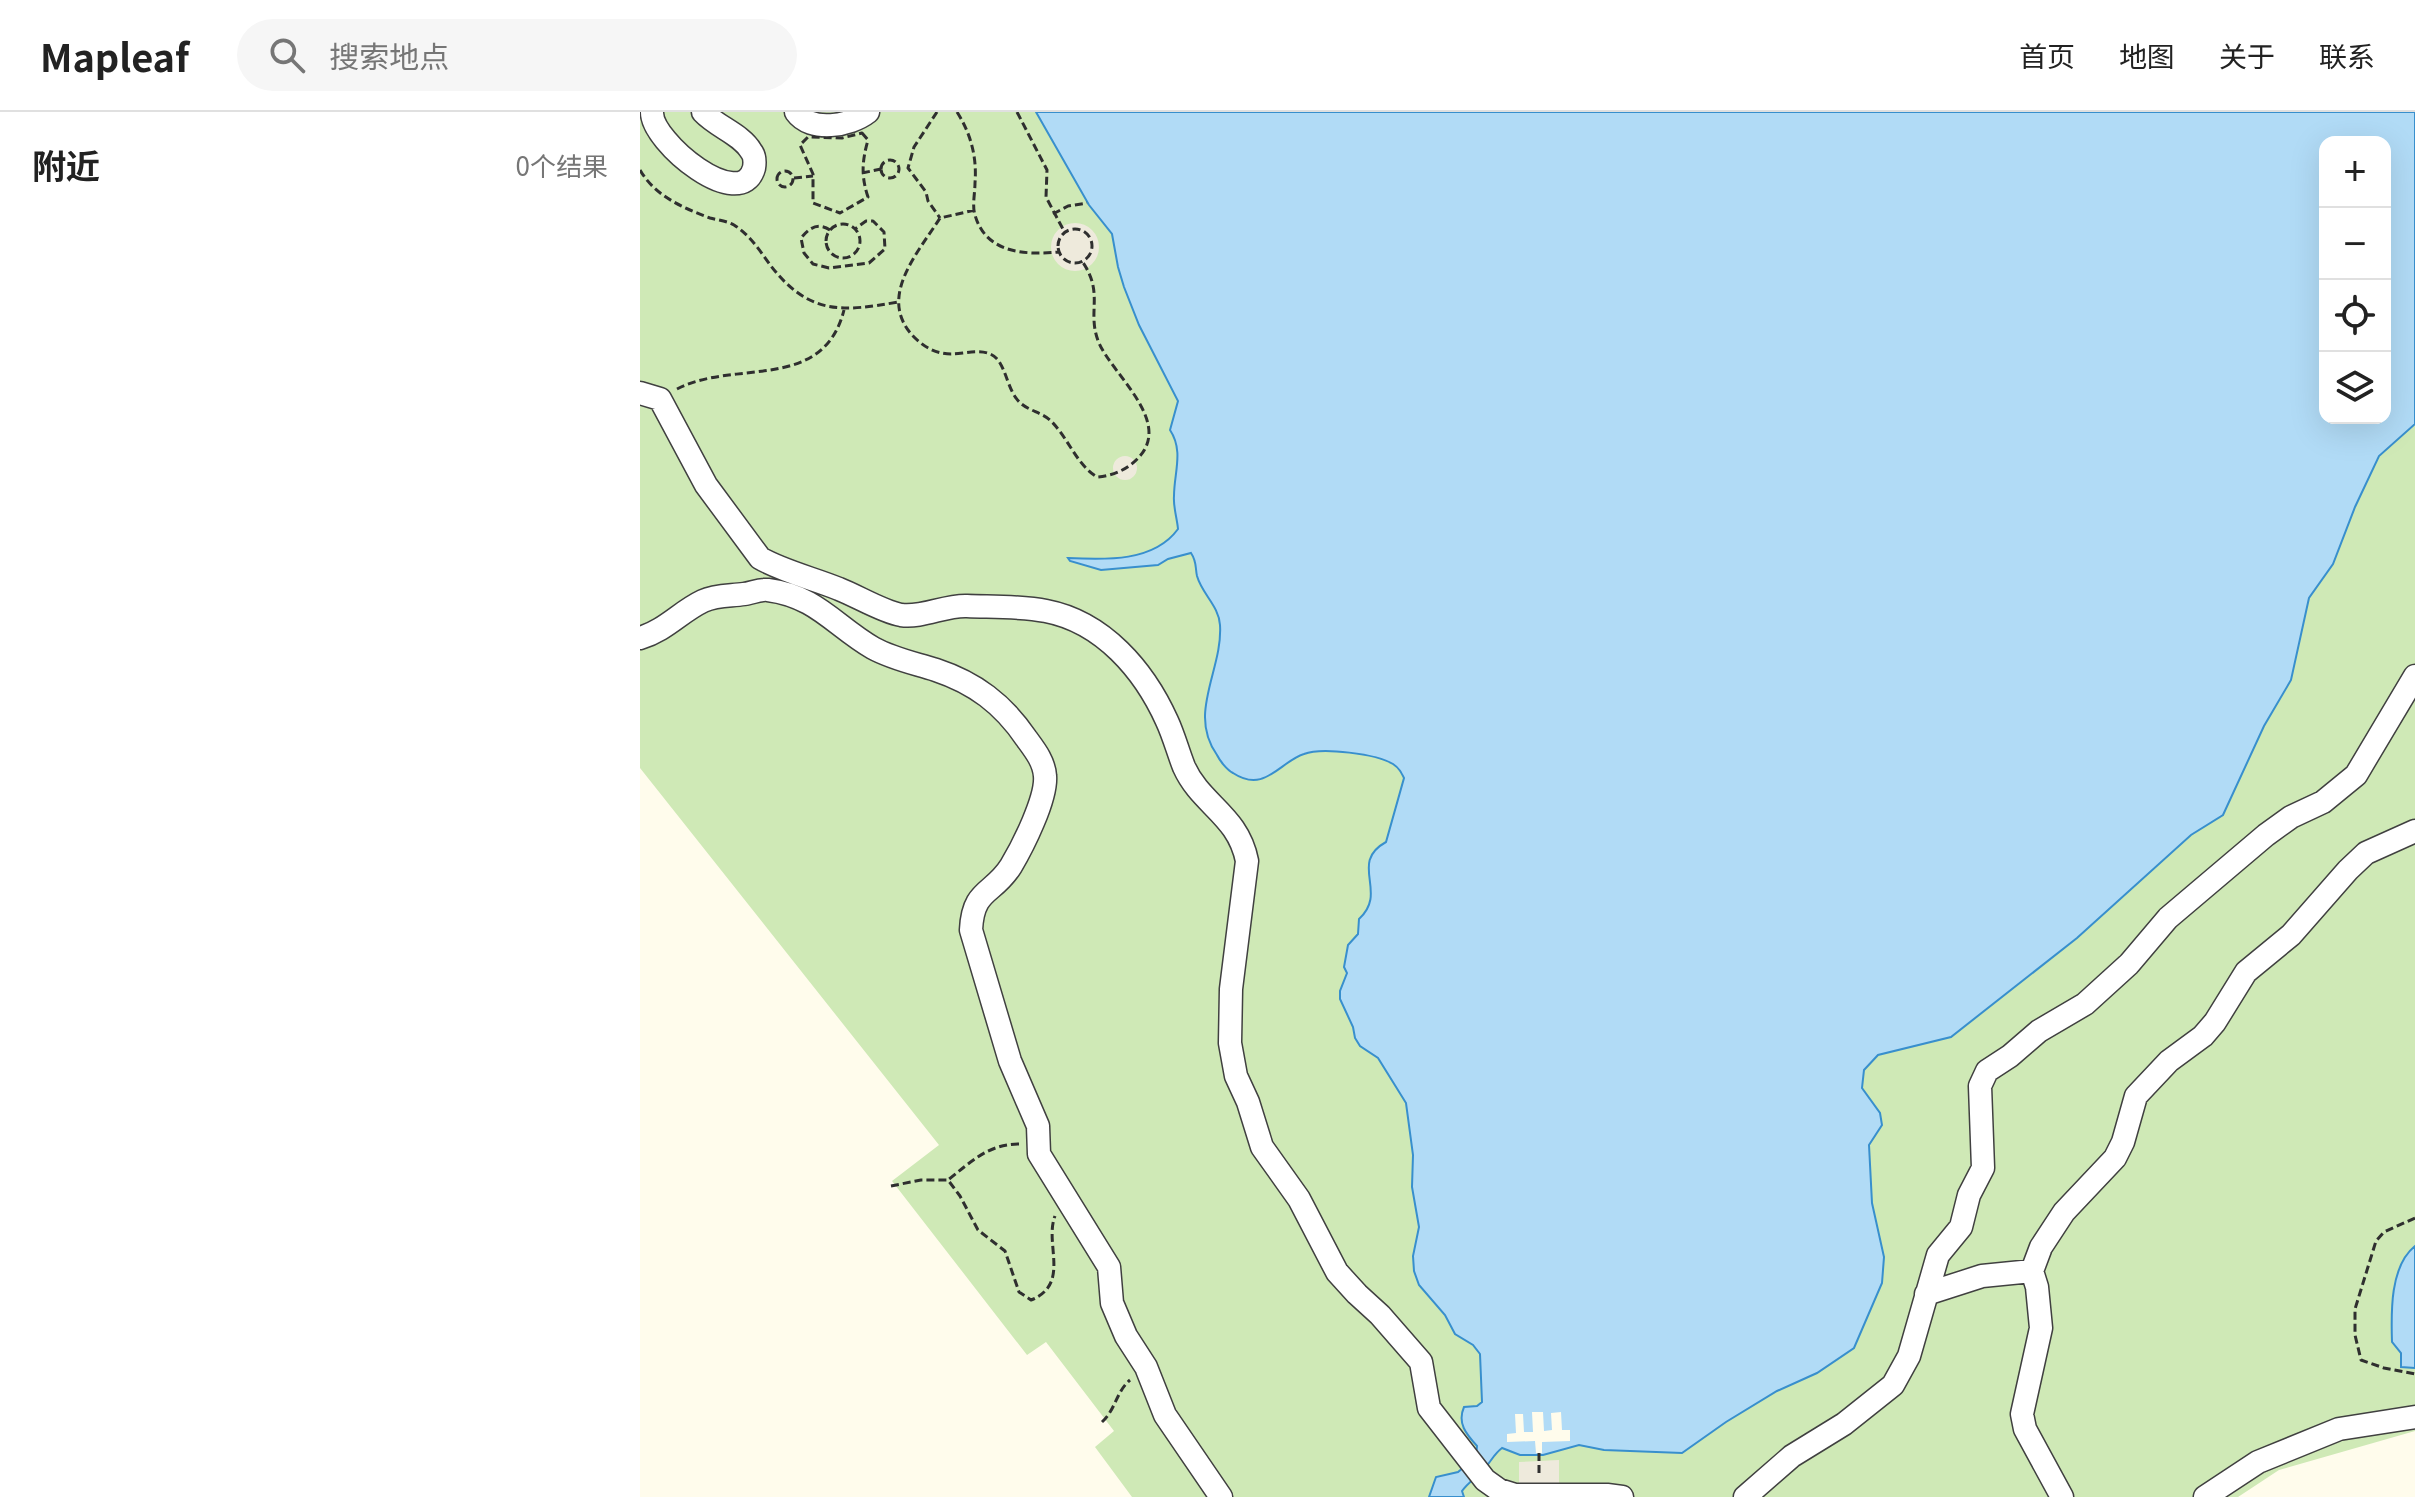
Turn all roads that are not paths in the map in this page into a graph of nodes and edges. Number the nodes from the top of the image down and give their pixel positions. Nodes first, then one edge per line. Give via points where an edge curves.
1 (652, 112) edge
2 (703, 112) edge
3 (796, 112) edge
4 (868, 112) edge
5 (650, 396) edge
6 (768, 563) junction
7 (765, 589) junction
8 (640, 638) edge
9 (2415, 676) edge
10 (2415, 831) edge
11 (2032, 1271) junction
12 (1926, 1294) junction
13 (2415, 1417) edge
14 (1221, 1497) edge
15 (1622, 1497) edge
16 (1745, 1497) edge
17 (2062, 1497) edge
18 (2205, 1497) edge

1 - 2 lane via 671,147 699,169 728,184 747,180 754,154
3 - 4 lane via 811,123 828,125 854,121
5 - 6 lane via 706,485
6 - 7 lane
6 - 15 lane via 900,615 962,605 1069,617 1122,652 1166,718 1194,783 1245,847 1230,1043 1262,1147 1299,1199 1337,1272 1421,1362 1429,1408 1485,1480 1515,1495
7 - 8 lane via 702,601
7 - 14 lane via 807,601 899,660 968,682 1017,725 1038,756 1045,785 1036,813 1010,868 972,910 971,930 1010,1061 1038,1126 1039,1154 1109,1267 1112,1303 1165,1415
9 - 12 lane via 2356,775 2323,802 2266,835 2168,918 2085,1004 1987,1071 1980,1086 1983,1168 1961,1227 1938,1255
10 - 11 lane via 2366,853 2348,870 2291,935 2246,972 2203,1036 2169,1061 2136,1096 2115,1158 2064,1212
11 - 12 lane via 1982,1276
11 - 17 lane via 2041,1328 2022,1414
12 - 16 lane via 1909,1356 1893,1385 1792,1456
13 - 18 lane via 2339,1429 2258,1462

